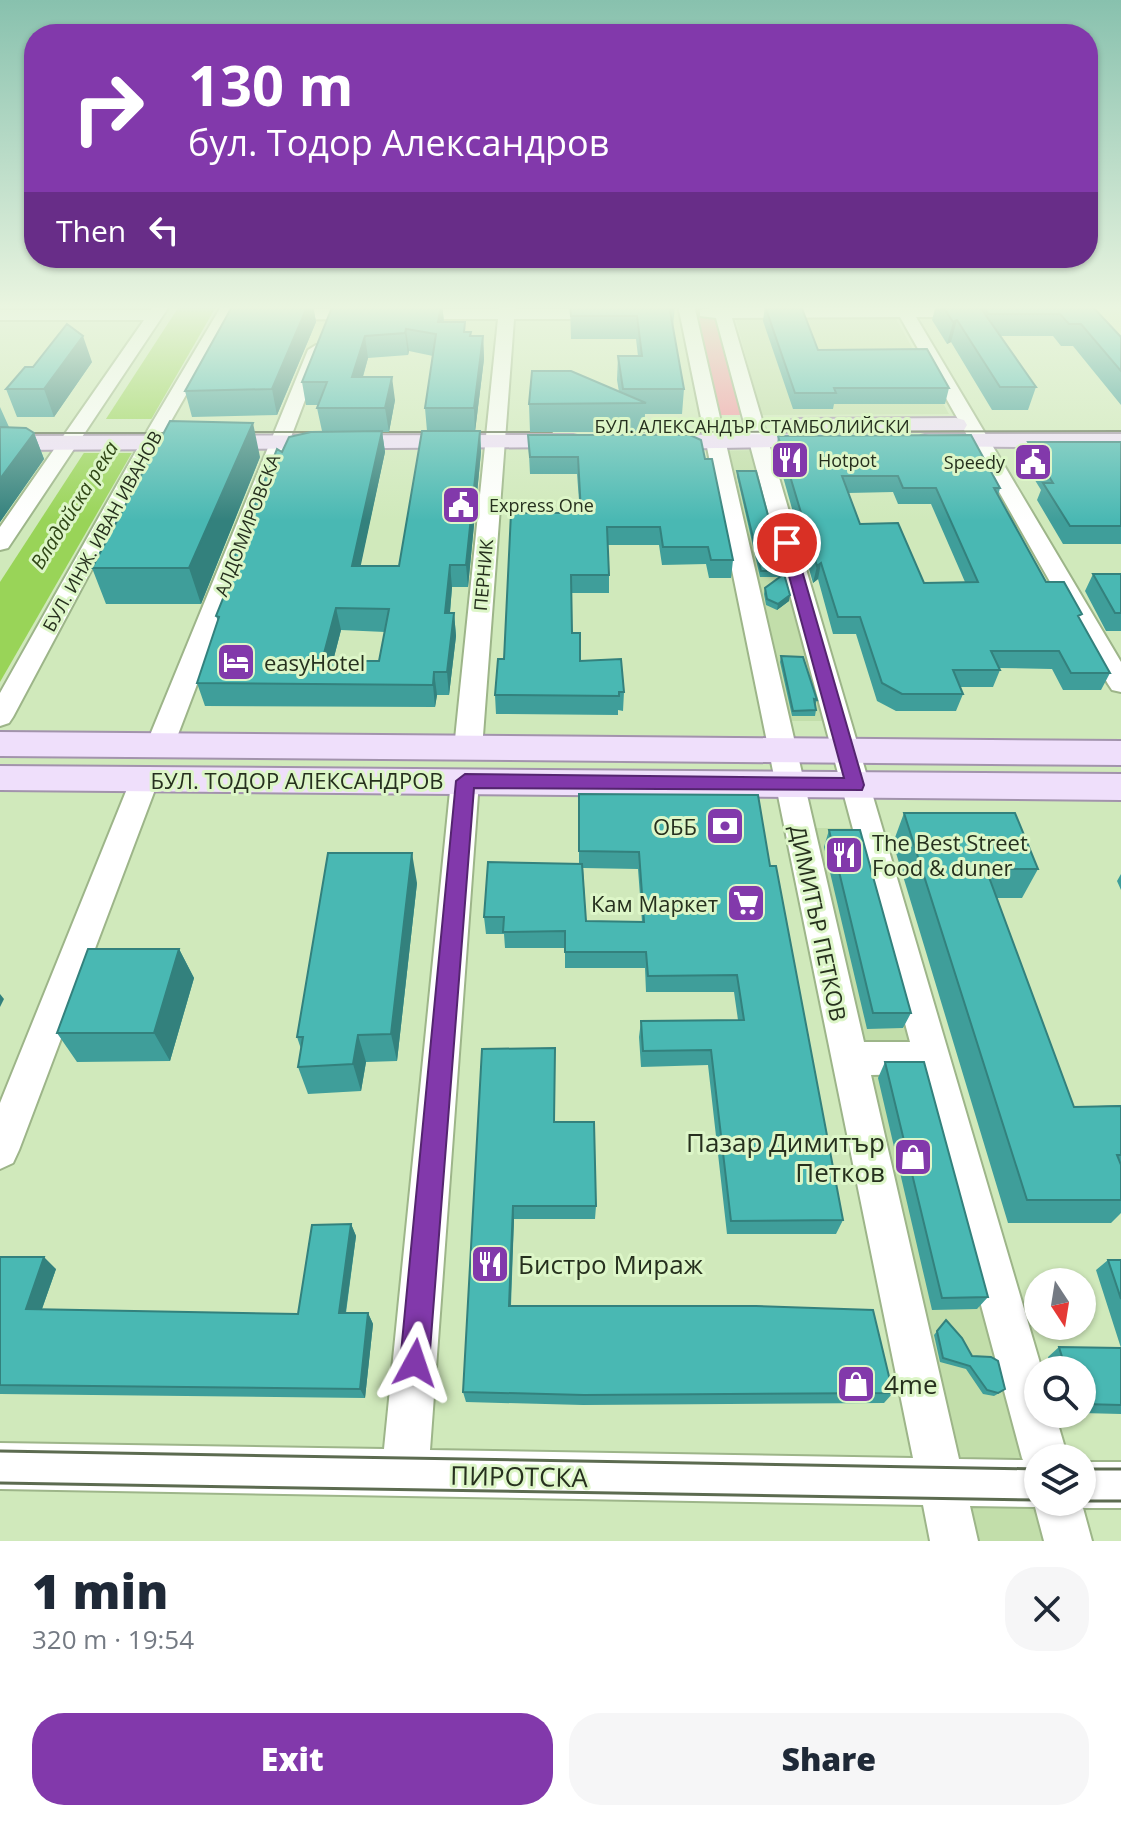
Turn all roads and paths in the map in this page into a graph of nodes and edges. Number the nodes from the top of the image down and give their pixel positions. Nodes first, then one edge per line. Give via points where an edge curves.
1 (116, 377) edge
2 (186, 377) edge
3 (305, 377) edge
4 (500, 377) edge
5 (699, 377) edge
6 (740, 377) edge
7 (943, 377) edge
8 (1121, 425) edge
9 (0, 428) edge
10 (976, 433) junction
11 (282, 434) junction
12 (495, 434) junction
13 (592, 434) edge
14 (638, 434) edge
15 (713, 434) junction
16 (756, 434) junction
17 (78, 435) junction
18 (152, 435) junction
19 (1121, 441) edge
20 (0, 443) edge
21 (0, 543) edge
22 (1121, 684) edge
23 (0, 717) edge
24 (0, 744) edge
25 (160, 745) junction
26 (1121, 753) edge
27 (467, 765) junction
28 (787, 768) junction
29 (850, 768) junction
30 (0, 778) edge
31 (145, 779) junction
32 (1121, 787) edge
33 (932, 1058) junction
34 (848, 1059) junction
35 (0, 1150) edge
36 (1041, 1444) edge
37 (0, 1466) edge
38 (405, 1474) junction
39 (941, 1483) junction
40 (1024, 1484) edge
41 (1096, 1485) edge
42 (1121, 1485) edge
43 (1061, 1516) edge
44 (954, 1541) edge
45 (1068, 1541) edge

1 - 17 street
2 - 18 street, БУЛ. ИНЖ. ИВАН ИВАНОВ
3 - 11 street, АЛДОМИРОВСКА
4 - 12 street, ПЕРНИК
5 - 15 street, ДИМИТЪР ПЕТКОВ
6 - 16 street
7 - 10 street
8 - 10 main road, БУЛ. АЛЕКСАНДЪР СТАМБОЛИЙСКИ
9 - 17 main road, БУЛ. АЛЕКСАНДЪР СТАМБОЛИЙСКИ
10 - 16 main road, БУЛ. АЛЕКСАНДЪР СТАМБОЛИЙСКИ
10 - 19 main road, БУЛ. АЛЕКСАНДЪР СТАМБОЛИЙСКИ
10 - 22 street
11 - 12 main road, БУЛ. АЛЕКСАНДЪР СТАМБОЛИЙСКИ
11 - 18 main road, БУЛ. АЛЕКСАНДЪР СТАМБОЛИЙСКИ
11 - 25 street, АЛДОМИРОВСКА
12 - 13 main road, БУЛ. АЛЕКСАНДЪР СТАМБОЛИЙСКИ
12 - 27 street, ПЕРНИК
14 - 15 main road, БУЛ. АЛЕКСАНДЪР СТАМБОЛИЙСКИ
15 - 16 main road, БУЛ. АЛЕКСАНДЪР СТАМБОЛИЙСКИ
15 - 28 street, ДИМИТЪР ПЕТКОВ
16 - 29 street
17 - 18 main road, БУЛ. АЛЕКСАНДЪР СТАМБОЛИЙСКИ
17 - 20 main road, БУЛ. АЛЕКСАНДЪР СТАМБОЛИЙСКИ
17 - 21 street
18 - 23 street, БУЛ. ИНЖ. ИВАН ИВАНОВ
24 - 25 main road, БУЛ. ТОДОР АЛЕКСАНДРОВ
25 - 27 main road, БУЛ. ТОДОР АЛЕКСАНДРОВ
26 - 29 main road, БУЛ. ТОДОР АЛЕКСАНДРОВ
27 - 28 main road, БУЛ. ТОДОР АЛЕКСАНДРОВ
27 - 31 main road, БУЛ. ТОДОР АЛЕКСАНДРОВ
27 - 38 street, ПЕРНИК
28 - 29 main road, БУЛ. ТОДОР АЛЕКСАНДРОВ
28 - 34 street, ДИМИТЪР ПЕТКОВ
29 - 32 main road, БУЛ. ТОДОР АЛЕКСАНДРОВ
29 - 33 street
30 - 31 main road, БУЛ. ТОДОР АЛЕКСАНДРОВ
31 - 35 street
33 - 34 street
33 - 36 street
34 - 39 street, ДИМИТЪР ПЕТКОВ
37 - 38 street, ПИРОТСКА
38 - 39 street, ПИРОТСКА
39 - 40 street, ПИРОТСКА
39 - 44 street, ДИМИТЪР ПЕТКОВ
41 - 42 street
43 - 45 street

